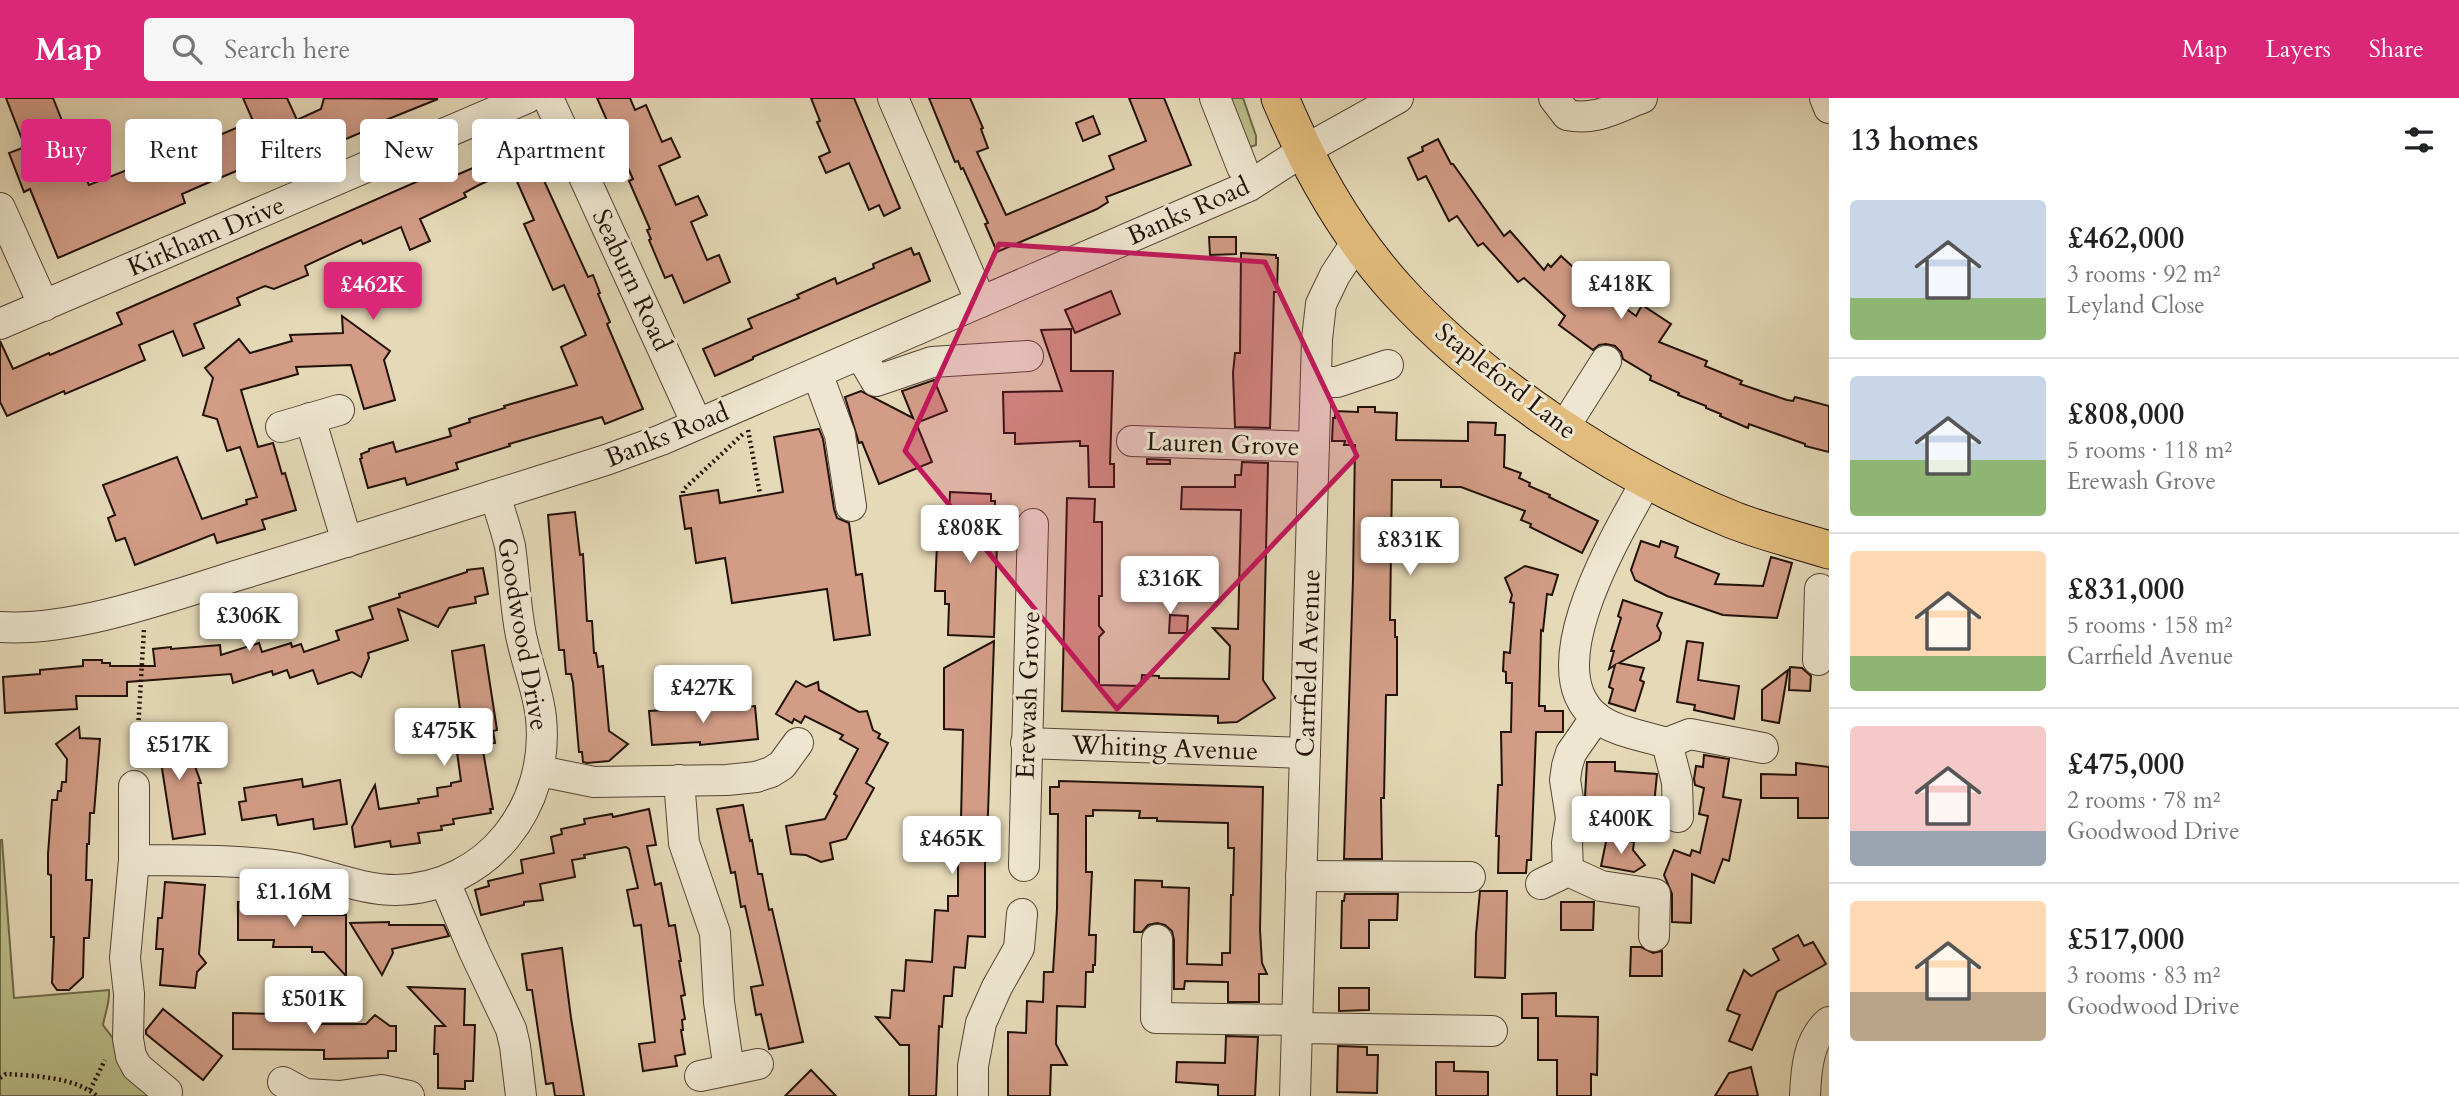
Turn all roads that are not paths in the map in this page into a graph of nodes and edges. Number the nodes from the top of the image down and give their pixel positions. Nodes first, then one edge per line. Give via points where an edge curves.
1 (527, 98) edge
2 (548, 98) edge
3 (893, 98) edge
4 (1215, 98) edge
5 (1280, 98) edge
6 (1398, 98) edge
7 (1554, 98) edge
8 (1642, 98) edge
9 (1825, 98) edge
10 (1829, 108) edge
11 (1303, 152) junction
12 (1242, 167) dead end
13 (0, 208) edge
14 (1358, 240) junction
15 (981, 302) junction
16 (44, 306) junction
17 (0, 324) edge
18 (860, 354) junction
19 (1028, 356) dead end
20 (1606, 361) dead end
21 (1388, 365) dead end
22 (817, 373) junction
23 (1316, 382) junction
24 (339, 410) dead end
25 (310, 418) junction
26 (697, 424) junction
27 (281, 427) dead end
28 (1563, 429) junction
29 (1132, 441) dead end
30 (1314, 447) junction
31 (1647, 480) junction
32 (495, 495) junction
33 (851, 506) dead end
34 (1033, 524) dead end
35 (347, 542) junction
36 (1829, 550) edge
37 (1823, 604) edge
38 (0, 627) edge
39 (1818, 660) dead end
40 (1596, 717) junction
41 (1679, 738) junction
42 (1026, 743) junction
43 (1763, 748) dead end
44 (1305, 753) junction
45 (792, 764) dead end
46 (540, 771) junction
47 (679, 780) junction
48 (134, 786) road end
49 (1678, 817) dead end
50 (134, 860) junction
51 (1024, 866) dead end
52 (1568, 871) junction
53 (1301, 876) junction
54 (1470, 877) dead end
55 (445, 882) junction
56 (1541, 884) dead end
57 (1022, 914) dead end
58 (1654, 936) dead end
59 (1157, 940) dead end
60 (1829, 1022) edge
61 (1298, 1024) junction
62 (1478, 1024) dead end
63 (758, 1064) dead end
64 (729, 1070) junction
65 (700, 1076) dead end
66 (297, 1091) edge
67 (167, 1092) dead end
68 (340, 1096) edge
69 (409, 1096) edge
70 (521, 1096) edge
71 (973, 1096) edge
72 (1295, 1096) edge
73 (1805, 1096) edge

1 - 16 street, Kirkham Drive
2 - 26 street, Seaburn Road
3 - 15 street
4 - 12 street
5 - 11 main road, Stapleford Lane
6 - 11 street, Banks Road
7 - 8 street via 1567,115 1581,118
9 - 10 street
11 - 14 main road, Stapleford Lane
11 - 15 street, Banks Road via 1250,186
13 - 16 street
14 - 23 street, Carrfield Avenue via 1321,304
14 - 28 main road, Stapleford Lane via 1398,291 1433,325
15 - 18 street, Banks Road
16 - 17 street, Kirkham Drive
18 - 19 street via 876,381 932,362
18 - 22 street, Banks Road
20 - 28 street
21 - 23 street via 1337,382
22 - 26 street, Banks Road via 745,417
22 - 33 street via 840,435
23 - 30 street, Carrfield Avenue
24 - 25 street
25 - 27 street
25 - 35 street
26 - 32 street, Banks Road via 606,460
28 - 31 main road, Stapleford Lane
29 - 30 street, Lauren Grove
30 - 44 street, Carrfield Avenue
31 - 36 main road, Stapleford Lane via 1736,521
31 - 40 street via 1593,582 1579,632 1574,675 1580,697
32 - 35 street, Banks Road
32 - 46 street, Goodwood Drive via 509,544 520,631 541,717
34 - 42 street, Erewash Grove
35 - 38 street, Banks Road via 146,604 67,622
37 - 39 street
40 - 41 street via 1610,725
40 - 52 street via 1567,766 1571,818
41 - 43 street
41 - 49 street
42 - 44 street, Whiting Avenue
42 - 51 street, Erewash Grove
44 - 53 street, Carrfield Avenue
45 - 47 street via 757,777
46 - 47 street via 594,782
46 - 55 street, Goodwood Drive via 520,819 503,841 475,866
47 - 64 street via 684,843 715,933
48 - 50 street
50 - 55 street, Goodwood Drive via 263,864 379,890
50 - 67 street via 125,958 131,1056 137,1067
52 - 56 street
52 - 58 street via 1601,886 1655,894
53 - 54 street
53 - 61 street, Carrfield Avenue
55 - 70 street via 511,1029
57 - 71 street via 1019,948 981,1023
59 - 61 street via 1156,1018
60 - 73 street via 1809,1057
61 - 62 street
61 - 72 street, Carrfield Avenue
63 - 64 street
64 - 65 street
66 - 68 street
68 - 69 street via 381,1090

